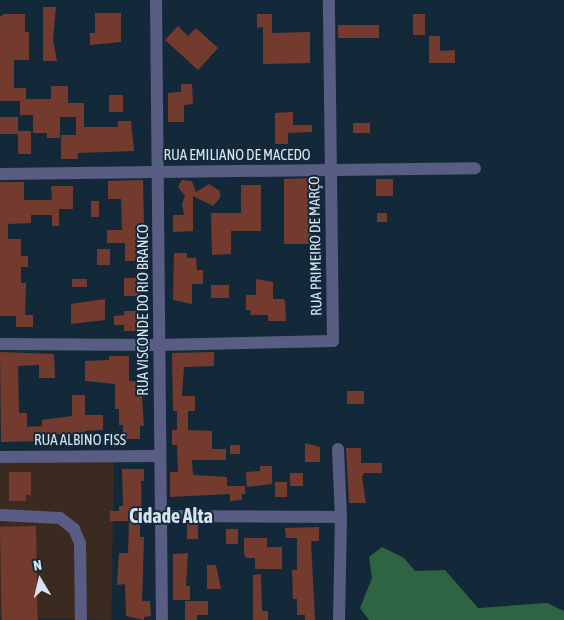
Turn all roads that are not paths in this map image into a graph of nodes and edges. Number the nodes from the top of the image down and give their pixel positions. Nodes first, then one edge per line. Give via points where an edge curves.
1 (156, 0) edge
2 (329, 0) edge
3 (475, 168) dead end
4 (331, 170) junction
5 (158, 171) junction
6 (0, 174) edge
7 (0, 344) edge
8 (159, 345) junction
9 (338, 449) dead end
10 (160, 456) junction
11 (0, 457) edge
12 (0, 516) edge
13 (161, 516) junction
14 (341, 517) junction
15 (80, 620) edge
16 (162, 620) edge
17 (339, 620) edge

1 - 5 street, RUA VISCONDE DO RIO BRANCO
2 - 4 street, RUA PRIMEIRO DE MARÇO
3 - 4 street, RUA EMILIANO DE MACEDO
4 - 5 street, RUA EMILIANO DE MACEDO
4 - 8 street, RUA PRIMEIRO DE MARÇO via 332,341
5 - 6 street, RUA EMILIANO DE MACEDO
5 - 8 street, RUA VISCONDE DO RIO BRANCO
7 - 8 street
8 - 10 street, RUA VISCONDE DO RIO BRANCO
9 - 14 street
10 - 11 street, RUA ALBINO FISS
10 - 13 street, RUA VISCONDE DO RIO BRANCO
12 - 15 street via 60,518 74,529 80,543
13 - 14 street
13 - 16 street, RUA VISCONDE DO RIO BRANCO
14 - 17 street

